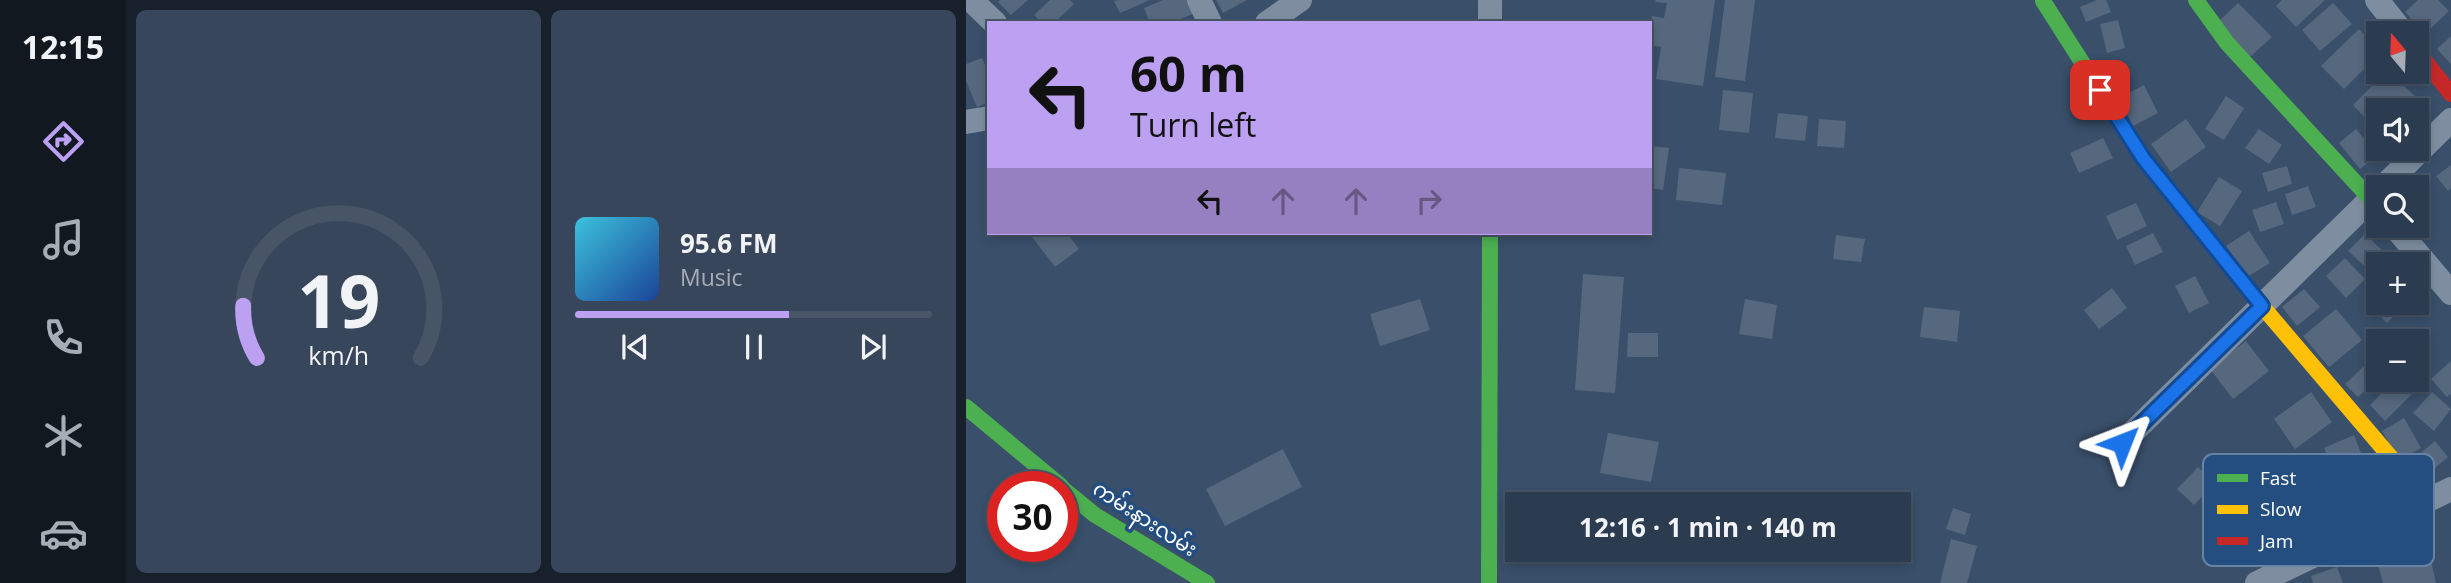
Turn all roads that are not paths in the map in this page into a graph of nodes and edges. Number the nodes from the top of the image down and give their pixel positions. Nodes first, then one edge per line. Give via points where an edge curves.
1 (971, 0) edge
2 (1199, 0) edge
3 (1300, 0) edge
4 (1490, 0) edge
5 (2196, 0) edge
6 (2377, 0) edge
7 (2043, 1) edge
8 (993, 21) edge
9 (1209, 21) edge
10 (1270, 21) edge
11 (1490, 21) edge
12 (2394, 21) edge
13 (2429, 66) edge
14 (2451, 94) edge
15 (987, 118) edge
16 (2451, 120) edge
17 (966, 122) edge
18 (2398, 175) edge
19 (2366, 184) edge
20 (2366, 207) edge
21 (1490, 235) edge
22 (2404, 238) edge
23 (2451, 293) edge
24 (2262, 306) junction
25 (966, 407) edge
26 (2122, 443) dead end
27 (2388, 454) edge
28 (1043, 471) edge
29 (2451, 489) edge
30 (2434, 497) edge
31 (1078, 501) edge
32 (2292, 566) edge
33 (1491, 582) edge
34 (1207, 583) edge
35 (2257, 583) edge

1 - 8 street
2 - 9 street
3 - 10 street
4 - 11 street
5 - 19 street via 2227,43
6 - 12 street
7 - 24 street via 2143,158
13 - 14 street
15 - 17 street
16 - 18 street
20 - 24 street
21 - 33 street
22 - 23 street
24 - 26 street
24 - 27 street
25 - 28 street, ကမ်းနားလမ်း
29 - 30 street
31 - 34 street, ကမ်းနားလမ်း
32 - 35 street

